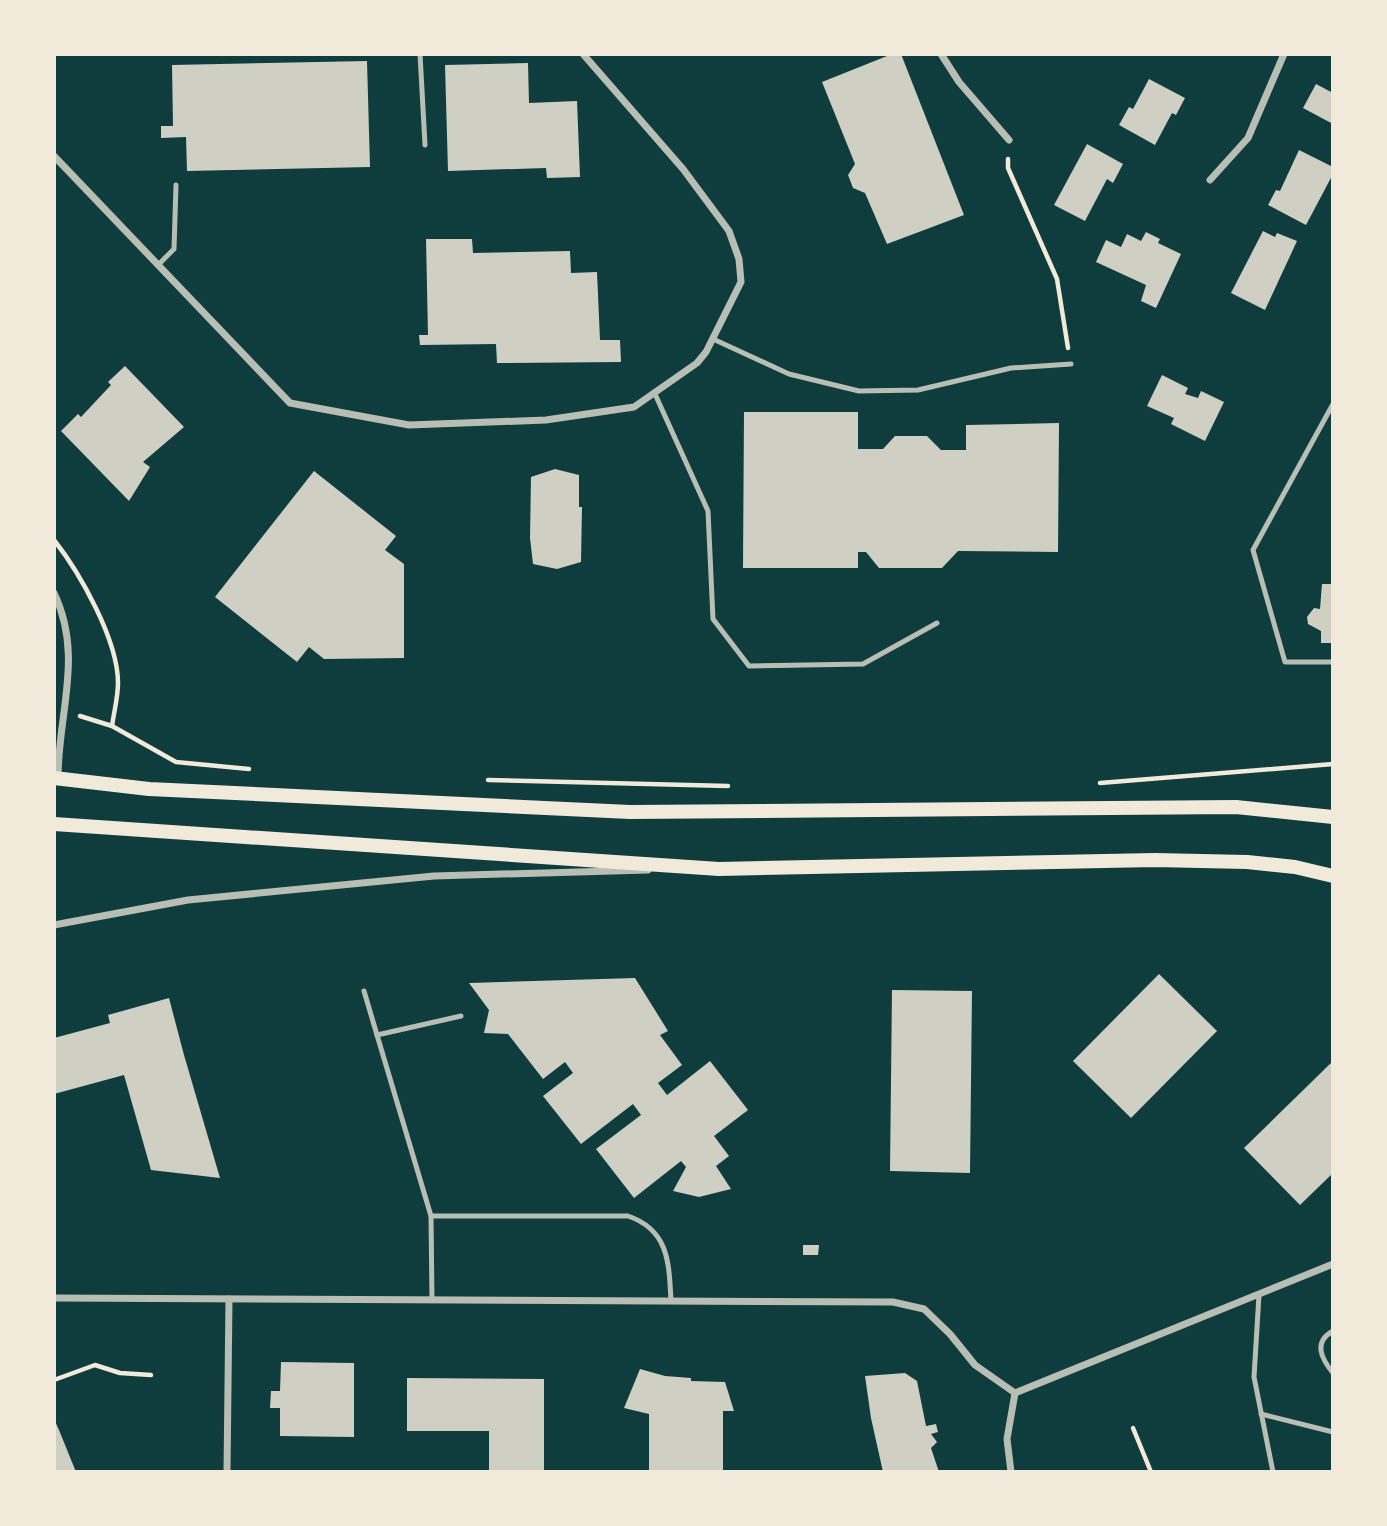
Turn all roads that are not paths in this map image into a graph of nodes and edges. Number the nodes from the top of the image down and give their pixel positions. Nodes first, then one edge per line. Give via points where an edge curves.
1 (420, 54) edge
2 (583, 54) edge
3 (941, 54) edge
4 (1284, 54) edge
5 (1009, 140) road end
6 (425, 145) dead end
7 (54, 156) edge
8 (1210, 180) dead end
9 (176, 186) dead end
10 (158, 265) junction
11 (713, 339) junction
12 (1070, 364) road end
13 (655, 394) junction
14 (1333, 404) edge
15 (54, 593) edge
16 (937, 623) dead end
17 (1333, 662) edge
18 (56, 779) edge
19 (1333, 817) edge
20 (54, 824) edge
21 (719, 869) junction
22 (1333, 876) edge
23 (54, 925) edge
24 (364, 992) dead end
25 (461, 1016) dead end
26 (377, 1035) junction
27 (431, 1216) junction
28 (1333, 1264) edge
29 (1259, 1294) junction
30 (54, 1298) edge
31 (229, 1299) junction
32 (432, 1300) junction
33 (671, 1301) junction
34 (1333, 1331) edge
35 (1333, 1373) edge
36 (1015, 1393) junction
37 (1261, 1414) junction
38 (1333, 1432) edge
39 (228, 1472) edge
40 (1011, 1472) edge
41 (1273, 1472) edge

1 - 6 lane
2 - 11 street via 683,169 729,232 741,282
3 - 5 street
4 - 8 street via 1248,138
7 - 10 street
9 - 10 lane via 174,249
10 - 13 street via 290,403 409,425 546,420 634,407
11 - 12 lane via 789,374 859,391 918,390 1011,368
11 - 13 street via 697,363
13 - 16 lane via 708,511 713,619 749,666 863,664
14 - 17 lane via 1253,550 1285,662
15 - 18 street via 71,642
18 - 19 main road via 149,789 630,812 1236,807
20 - 21 main road
21 - 22 main road via 1155,860 1247,862
21 - 23 street via 434,876 188,900
24 - 26 lane
25 - 26 lane
26 - 27 lane
27 - 32 lane
27 - 33 lane via 628,1216 645,1222 663,1245
28 - 29 street
29 - 36 street
29 - 37 lane via 1254,1377
30 - 31 street
31 - 32 street
31 - 39 street
32 - 33 street
33 - 36 street via 893,1302 924,1309 975,1365
34 - 35 lane via 1320,1344 1324,1362
36 - 40 street via 1007,1439
37 - 38 lane
37 - 41 lane

